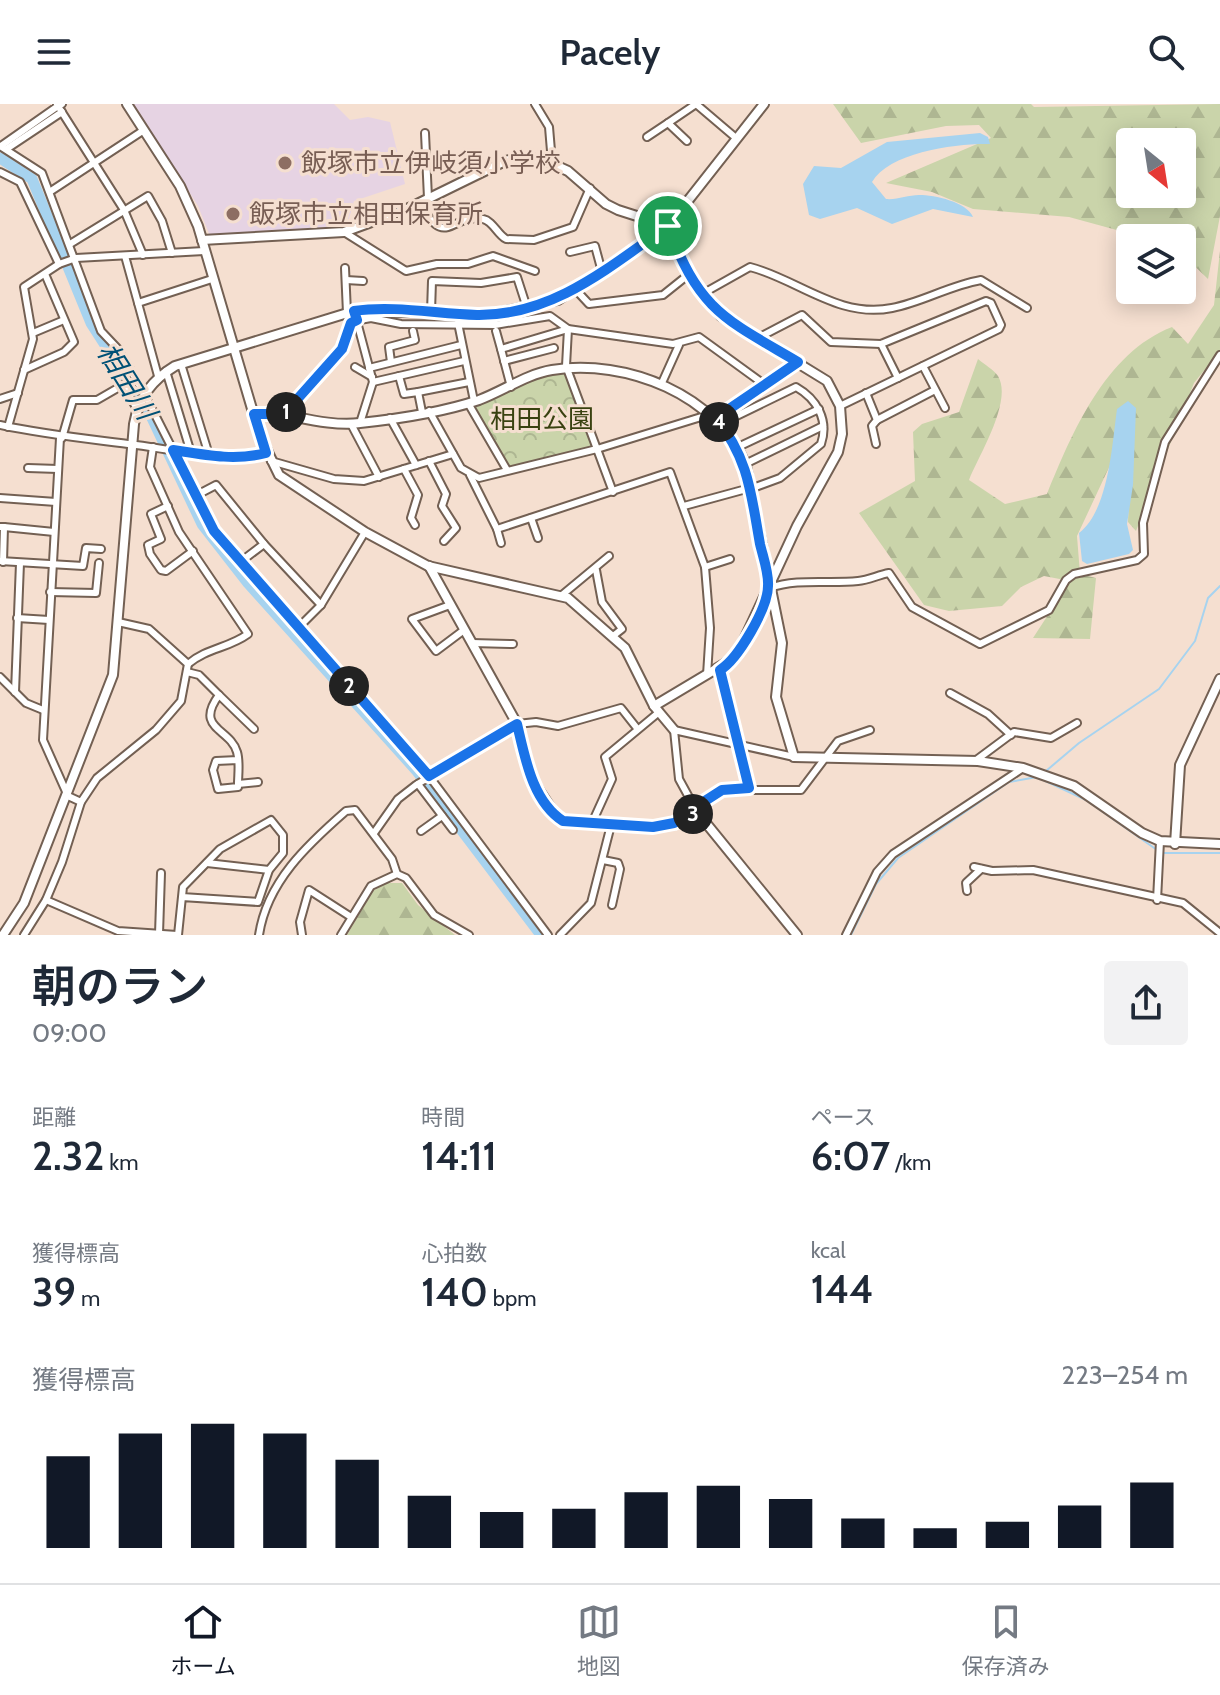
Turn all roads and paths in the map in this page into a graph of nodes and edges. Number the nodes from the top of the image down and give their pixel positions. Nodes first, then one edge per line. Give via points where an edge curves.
1 (127, 104) edge
2 (537, 104) edge
3 (696, 104) edge
4 (764, 104) edge
5 (60, 106) edge
6 (668, 123) junction
7 (144, 130) junction
8 (425, 133) dead end
9 (647, 137) dead end
10 (736, 138) junction
11 (687, 141) dead end
12 (3, 147) edge
13 (94, 163) junction
14 (552, 163) junction
15 (0, 172) edge
16 (590, 188) junction
17 (51, 191) junction
18 (424, 200) junction
19 (124, 210) junction
20 (668, 226) junction
21 (344, 232) junction
22 (202, 240) junction
23 (70, 244) junction
24 (204, 251) junction
25 (570, 252) dead end
26 (172, 253) junction
27 (143, 255) junction
28 (125, 256) junction
29 (76, 258) junction
30 (59, 264) junction
31 (345, 268) dead end
32 (535, 271) dead end
33 (602, 272) junction
34 (45, 274) junction
35 (688, 275) junction
36 (212, 279) junction
37 (346, 280) junction
38 (363, 281) dead end
39 (576, 290) junction
40 (702, 294) junction
41 (138, 303) junction
42 (527, 308) junction
43 (1027, 308) dead end
44 (431, 312) junction
45 (353, 314) junction
46 (64, 320) junction
47 (458, 323) junction
48 (568, 329) junction
49 (413, 331) dead end
50 (496, 331) dead end
51 (33, 333) junction
52 (758, 338) junction
53 (881, 344) junction
54 (461, 345) junction
55 (679, 345) junction
56 (234, 347) junction
57 (554, 348) dead end
58 (501, 349) junction
59 (1220, 355) edge
60 (464, 361) junction
61 (504, 361) junction
62 (391, 362) junction
63 (798, 362) junction
64 (181, 364) junction
65 (923, 366) junction
66 (355, 367) dead end
67 (369, 368) junction
68 (568, 369) junction
69 (24, 370) junction
70 (162, 374) junction
71 (399, 376) junction
72 (898, 378) junction
73 (372, 380) junction
74 (469, 382) junction
75 (661, 385) junction
76 (765, 385) junction
77 (511, 387) junction
78 (935, 390) junction
79 (418, 392) junction
80 (18, 393) junction
81 (866, 393) junction
82 (144, 394) junction
83 (0, 399) edge
84 (471, 402) junction
85 (840, 406) junction
86 (138, 408) junction
87 (945, 408) dead end
88 (819, 409) junction
89 (426, 411) junction
90 (254, 414) junction
91 (284, 414) junction
92 (390, 418) junction
93 (716, 419) junction
94 (877, 420) junction
95 (356, 424) junction
96 (4, 426) edge
97 (823, 426) junction
98 (61, 438) junction
99 (132, 444) junction
100 (876, 444) dead end
101 (738, 447) junction
102 (157, 448) junction
103 (597, 449) junction
104 (172, 450) junction
105 (191, 453) junction
106 (453, 454) junction
107 (209, 455) junction
108 (268, 457) junction
109 (429, 461) junction
110 (745, 464) junction
111 (416, 465) junction
112 (28, 468) dead end
113 (58, 469) junction
114 (404, 469) junction
115 (507, 470) junction
116 (470, 475) junction
117 (379, 477) junction
118 (750, 488) junction
119 (613, 492) junction
120 (195, 496) junction
121 (0, 498) edge
122 (56, 502) junction
123 (168, 506) junction
124 (684, 506) junction
125 (531, 518) junction
126 (415, 525) dead end
127 (2, 527) edge
128 (497, 529) junction
129 (54, 532) junction
130 (365, 532) junction
131 (538, 538) dead end
132 (444, 541) dead end
133 (501, 543) dead end
134 (264, 544) junction
135 (101, 549) dead end
136 (193, 551) junction
137 (609, 556) dead end
138 (730, 559) dead end
139 (2, 562) edge
140 (20, 563) junction
141 (99, 563) dead end
142 (239, 563) junction
143 (51, 564) junction
144 (428, 566) junction
145 (705, 567) junction
146 (596, 570) junction
147 (769, 588) junction
148 (50, 592) junction
149 (562, 595) junction
150 (321, 605) junction
151 (450, 605) junction
152 (17, 618) junction
153 (49, 620) junction
154 (118, 622) junction
155 (298, 628) junction
156 (464, 630) junction
157 (613, 636) junction
158 (472, 643) junction
159 (513, 644) dead end
160 (188, 668) junction
161 (720, 670) junction
162 (0, 677) edge
163 (707, 677) junction
164 (1220, 679) edge
165 (15, 692) junction
166 (950, 693) dead end
167 (219, 695) junction
168 (656, 709) junction
169 (43, 710) junction
170 (1077, 723) dead end
171 (517, 724) junction
172 (636, 727) junction
173 (254, 729) dead end
174 (674, 730) junction
175 (870, 730) dead end
176 (1011, 735) junction
177 (737, 746) junction
178 (794, 757) junction
179 (238, 760) junction
180 (821, 760) junction
181 (975, 761) junction
182 (1023, 768) junction
183 (424, 780) junction
184 (258, 782) dead end
185 (238, 784) junction
186 (749, 788) junction
187 (68, 796) junction
188 (81, 802) junction
189 (696, 810) junction
190 (442, 816) junction
191 (592, 823) junction
192 (611, 825) junction
193 (453, 830) dead end
194 (421, 831) dead end
195 (374, 833) junction
196 (1175, 844) junction
197 (1220, 844) edge
198 (1160, 847) junction
199 (603, 860) junction
200 (207, 863) junction
201 (269, 870) junction
202 (161, 873) dead end
203 (397, 874) junction
204 (967, 891) dead end
205 (182, 897) junction
206 (46, 900) junction
207 (1157, 900) junction
208 (612, 905) dead end
209 (351, 917) junction
210 (1220, 933) edge
211 (159, 934) edge
212 (3, 935) edge
213 (24, 935) edge
214 (177, 935) edge
215 (259, 935) edge
216 (302, 935) edge
217 (341, 935) edge
218 (469, 935) edge
219 (548, 935) edge
220 (560, 935) edge
221 (797, 935) edge
222 (846, 935) edge

1 - 7 street
2 - 14 street via 549,127
3 - 6 street
3 - 10 street
4 - 10 street
5 - 12 street
5 - 13 street
6 - 9 street
6 - 11 street
7 - 13 street
7 - 22 street via 180,186
8 - 18 street
10 - 20 street
12 - 17 street via 42,173
13 - 17 street
13 - 19 street
14 - 16 street
14 - 18 street via 515,157
15 - 30 street via 20,182
16 - 18 street via 577,224 534,240 502,237 479,218 442,228 428,217
16 - 20 street via 618,210
17 - 23 street
18 - 21 street
19 - 23 street
19 - 26 street via 148,196
19 - 27 street
20 - 33 street
20 - 35 street
21 - 22 street
21 - 32 street via 406,271 493,256
22 - 24 street
23 - 29 street
24 - 26 street
24 - 36 street
25 - 33 street via 595,246
26 - 27 street
27 - 28 street
28 - 29 street
28 - 41 street
29 - 30 street
29 - 82 street via 101,331
30 - 34 street
31 - 37 street
33 - 39 street
34 - 46 street
34 - 51 street via 24,287
35 - 39 street via 663,295 649,298 589,304
35 - 40 street
36 - 41 street
36 - 56 street
37 - 38 street
37 - 45 street
39 - 42 street
40 - 43 street via 750,267 797,290 872,310 981,280
40 - 52 street via 721,316
41 - 70 street
42 - 44 street via 492,314
42 - 44 street via 517,277 481,283 432,281
44 - 45 street
45 - 47 street via 401,324
45 - 56 street
45 - 67 street
45 - 91 street via 342,349
46 - 51 street
46 - 69 street via 74,342
47 - 48 street via 498,324 540,316
47 - 54 street
48 - 55 street
48 - 58 street
48 - 68 street
49 - 62 street via 415,340 389,347
50 - 58 street
51 - 69 street
52 - 53 street via 802,315 831,342
52 - 63 street
53 - 65 street via 991,303 999,329
53 - 72 street
54 - 60 street
54 - 62 street
55 - 75 street
55 - 76 street via 699,337
56 - 64 street
56 - 90 street
57 - 61 street
58 - 61 street
59 - 147 street via 1165,442 1143,523 1144,554 1074,574 1049,610 987,642 973,643 912,607 889,573
60 - 71 street
60 - 74 street
61 - 77 street
62 - 67 street
63 - 76 street
63 - 85 street via 827,381
64 - 70 street
64 - 107 street
65 - 72 street
65 - 78 street
66 - 73 street
67 - 73 street
68 - 75 street via 613,372
68 - 77 street via 535,375
68 - 103 street
69 - 80 street
70 - 82 street
70 - 105 street
71 - 73 street
71 - 79 street via 404,394
72 - 81 street
73 - 95 street
74 - 79 street
74 - 84 street
75 - 93 street
76 - 93 street
77 - 84 street
78 - 87 street
78 - 94 street
79 - 89 street
80 - 83 street
80 - 96 street
81 - 85 street
81 - 94 street
82 - 86 street
82 - 104 street
84 - 89 street
84 - 115 street
85 - 147 street via 838,452
86 - 98 street via 123,385 97,400 73,400
86 - 99 street
88 - 93 street via 796,387
88 - 97 street
88 - 101 street
89 - 92 street
89 - 106 street
90 - 91 street
90 - 108 street
91 - 95 street
92 - 95 street
92 - 111 street
93 - 101 street
93 - 103 street
94 - 100 street via 872,426
95 - 117 street
96 - 98 street
97 - 110 street
97 - 118 street via 824,440 817,449 780,478
98 - 99 street
98 - 113 street
99 - 102 street
99 - 154 street
101 - 110 street
102 - 104 street
102 - 123 street via 150,467
103 - 115 street
103 - 119 street
104 - 105 street
104 - 120 street
105 - 107 street
106 - 109 street
106 - 116 street
107 - 108 street
108 - 117 street via 347,481
108 - 130 street via 292,486
109 - 111 street
109 - 132 street via 446,494 444,513 456,528
110 - 118 street
111 - 114 street
112 - 113 street
113 - 122 street
114 - 117 street
114 - 126 street via 418,495 411,518
115 - 116 street via 483,478
116 - 128 street
118 - 124 street
118 - 147 street
119 - 124 street via 670,472
119 - 125 street
120 - 134 street via 216,485
120 - 142 street
121 - 122 street
122 - 129 street
123 - 136 street
123 - 136 street via 151,514 161,539 148,545 150,554 166,571
124 - 145 street
125 - 128 street
125 - 131 street
127 - 129 street
127 - 139 street
128 - 133 street
129 - 143 street
130 - 144 street
130 - 150 street
134 - 142 street
134 - 150 street
135 - 143 street via 86,548 83,566
136 - 160 street via 248,634 231,646 203,653
137 - 146 street
138 - 145 street
139 - 140 street
140 - 143 street
140 - 152 street
141 - 148 street via 96,593
142 - 155 street
143 - 148 street
144 - 149 street
144 - 151 street
145 - 163 street
146 - 149 street
146 - 157 street via 602,602 622,629
147 - 161 street via 744,644
147 - 178 street via 782,643 776,697
148 - 153 street
149 - 157 street
150 - 155 street
151 - 156 street
151 - 156 street via 412,619 436,651
152 - 153 street
152 - 165 street
153 - 169 street
154 - 160 street via 149,629
154 - 187 street via 109,690
155 - 183 street
156 - 158 street
157 - 168 street via 633,660
158 - 159 street
158 - 171 street
160 - 167 street
160 - 188 street via 181,701 138,746 97,778
161 - 163 street
161 - 177 street
162 - 165 street
163 - 168 street
164 - 196 street via 1180,765
165 - 169 street
166 - 176 street via 988,714
167 - 173 street
167 - 179 street via 210,718 237,750
168 - 172 street
168 - 174 street
169 - 187 street via 46,754
170 - 176 street via 1051,738
171 - 172 street via 558,726 621,708
171 - 183 street
171 - 191 street via 528,769 550,811 563,821
172 - 191 street via 605,757 612,779
174 - 177 street
174 - 189 street via 679,779
175 - 180 street via 838,741
176 - 181 street
177 - 178 street
177 - 186 street
178 - 180 street
179 - 185 street
179 - 185 street via 216,761 213,770 218,789
180 - 181 street
180 - 186 street via 807,786 795,792
181 - 182 street
182 - 198 street via 1074,786
182 - 222 street via 893,854 877,872
183 - 190 street
183 - 195 street via 398,799
183 - 219 street
184 - 185 street
186 - 189 street via 722,790
187 - 188 street
187 - 212 street via 24,903
188 - 206 street
189 - 192 street via 663,825
189 - 221 street
190 - 193 street
190 - 194 street
191 - 192 street
192 - 199 street
195 - 203 street
195 - 215 street via 352,809 327,827 281,874
196 - 197 street
196 - 198 street
198 - 207 street
199 - 208 street via 618,863 620,869
199 - 220 street via 591,903
200 - 201 street
200 - 201 street via 220,849 271,820 283,835 283,853
200 - 205 street via 183,887
201 - 205 street via 258,902
202 - 211 street
203 - 209 street via 371,886
203 - 218 street via 406,878 434,915
204 - 207 street via 966,883 977,868 1033,870
205 - 214 street
206 - 211 street via 118,931
206 - 213 street
207 - 210 street via 1190,905
209 - 216 street via 309,890
209 - 217 street
211 - 214 street

